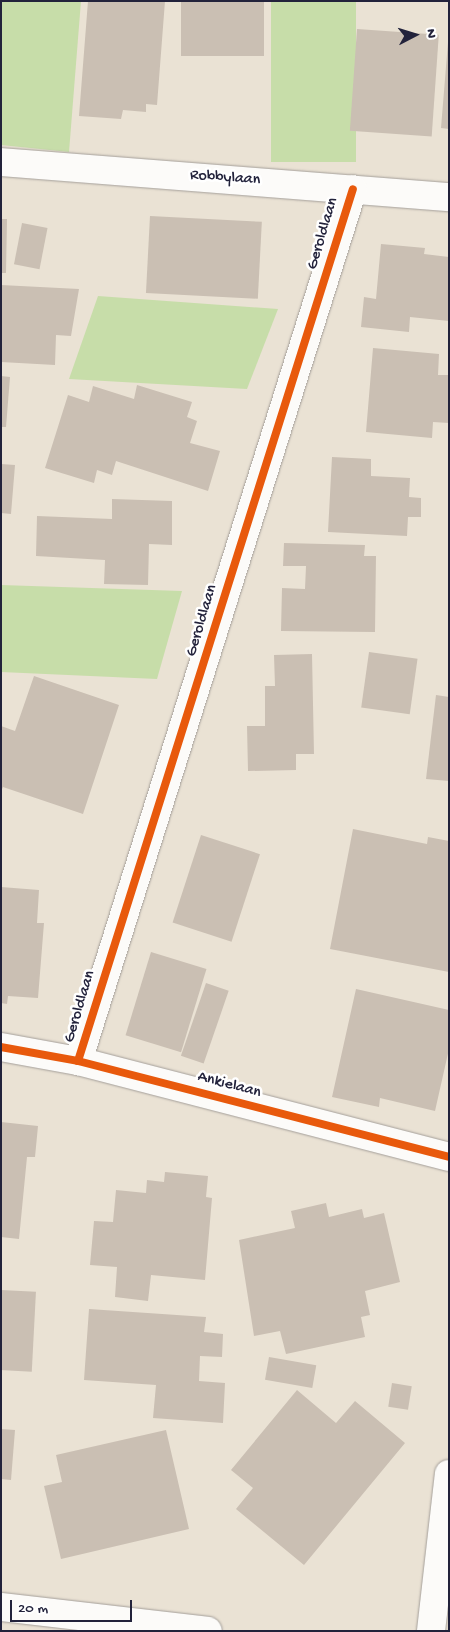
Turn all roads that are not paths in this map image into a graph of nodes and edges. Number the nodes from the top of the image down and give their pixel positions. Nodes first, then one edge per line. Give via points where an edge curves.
1 (1, 162) edge
2 (353, 189) junction
3 (449, 197) edge
4 (1, 1047) edge
5 (78, 1061) junction
6 (449, 1157) edge
7 (449, 1474) edge
8 (1, 1607) edge
9 (208, 1631) edge
10 (432, 1631) edge

1 - 2 street, Robbylaan
2 - 3 street, Robbylaan
2 - 5 street, Geroldlaan
4 - 5 street, Ankielaan
5 - 6 street, Ankielaan
7 - 10 street
8 - 9 street

